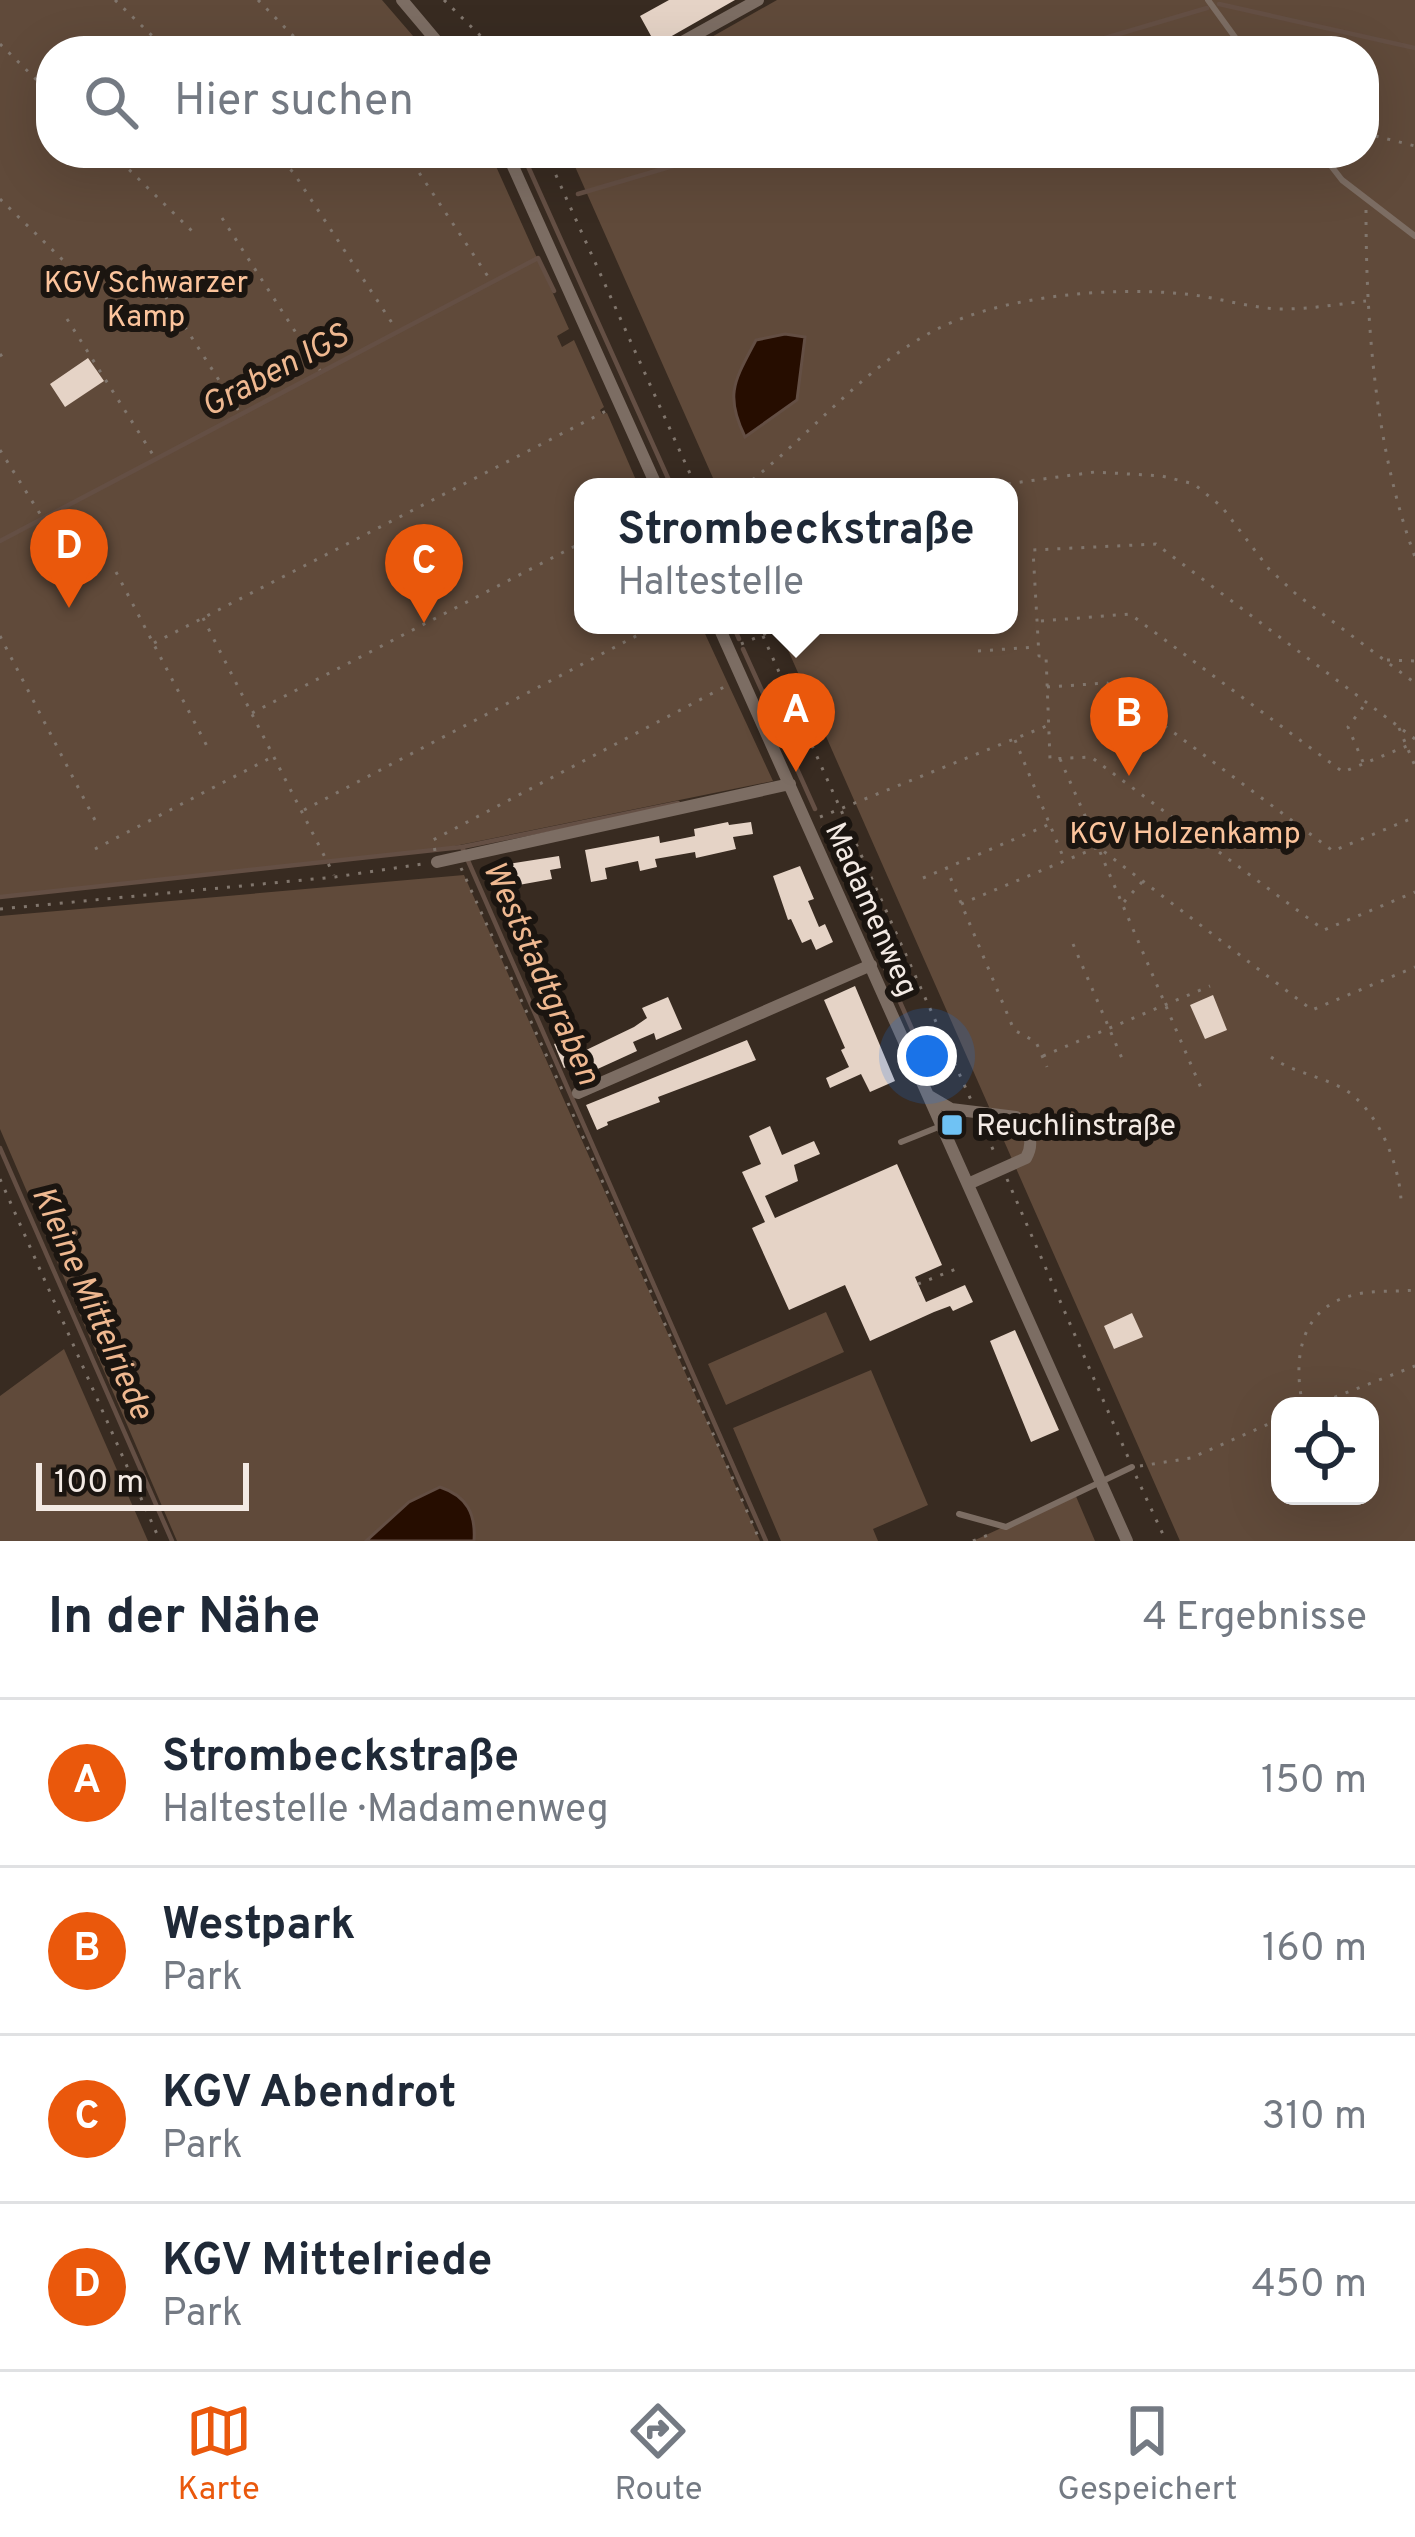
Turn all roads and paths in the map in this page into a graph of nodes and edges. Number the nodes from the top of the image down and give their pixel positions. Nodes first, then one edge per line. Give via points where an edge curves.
1 (115, 0) edge
2 (258, 0) edge
3 (402, 0) edge
4 (444, 0) edge
5 (758, 0) edge
6 (1208, 0) edge
7 (152, 36) edge
8 (293, 36) edge
9 (432, 36) edge
10 (481, 36) edge
11 (693, 36) edge
12 (1235, 36) edge
13 (0, 44) edge
14 (36, 79) edge
15 (1379, 137) edge
16 (1415, 146) edge
17 (127, 168) edge
18 (289, 168) edge
19 (416, 168) edge
20 (514, 168) edge
21 (552, 168) edge
22 (1332, 168) edge
23 (0, 199) edge
24 (1366, 202) junction
25 (222, 218) dead end
26 (195, 235) dead end
27 (1415, 236) edge
28 (146, 266) dead end
29 (489, 278) dead end
30 (100, 296) dead end
31 (1366, 301) junction
32 (67, 319) dead end
33 (396, 329) dead end
34 (320, 370) dead end
35 (240, 413) dead end
36 (601, 413) dead end
37 (0, 450) edge
38 (155, 458) dead end
39 (653, 478) edge
40 (692, 478) edge
41 (755, 478) edge
42 (1018, 482) edge
43 (574, 547) edge
44 (1415, 556) edge
45 (116, 572) dead end
46 (80, 590) dead end
47 (203, 618) junction
48 (1037, 621) junction
49 (640, 634) edge
50 (722, 634) edge
51 (762, 635) joint
52 (0, 636) edge
53 (154, 644) junction
54 (1038, 647) junction
55 (729, 649) junction
56 (978, 651) dead end
57 (1383, 659) junction
58 (1415, 662) edge
59 (1415, 683) edge
60 (728, 685) dead end
61 (1047, 687) junction
62 (1367, 702) junction
63 (252, 712) junction
64 (1049, 725) junction
65 (1399, 726) junction
66 (1015, 739) junction
67 (1415, 739) edge
68 (1407, 746) junction
69 (209, 750) dead end
70 (274, 756) junction
71 (1060, 759) junction
72 (1364, 764) junction
73 (1415, 766) edge
74 (790, 784) junction
75 (304, 810) junction
76 (840, 810) junction
77 (1415, 817) edge
78 (807, 822) junction
79 (1050, 824) junction
80 (98, 826) dead end
81 (1098, 847) junction
82 (95, 849) dead end
83 (436, 856) junction
84 (457, 859) junction
85 (1065, 860) junction
86 (946, 867) junction
87 (335, 877) junction
88 (923, 878) dead end
89 (1143, 880) junction
90 (1415, 892) edge
91 (1122, 903) junction
92 (962, 904) junction
93 (0, 909) edge
94 (1072, 944) dead end
95 (871, 965) junction
96 (1415, 967) edge
97 (1210, 986) dead end
98 (1166, 1005) junction
99 (1109, 1028) junction
100 (1041, 1057) junction
101 (1270, 1057) dead end
102 (1124, 1063) dead end
103 (1047, 1066) dead end
104 (1201, 1088) dead end
105 (578, 1093) dead end
106 (928, 1096) junction
107 (975, 1111) junction
108 (941, 1126) junction
109 (901, 1142) dead end
110 (1003, 1170) junction
111 (0, 1179) edge
112 (968, 1184) junction
113 (1401, 1200) dead end
114 (956, 1269) dead end
115 (918, 1284) dead end
116 (1415, 1290) edge
117 (1415, 1366) edge
118 (1303, 1397) edge
119 (1335, 1397) edge
120 (1271, 1424) edge
121 (1132, 1467) junction
122 (1101, 1484) junction
123 (958, 1514) dead end
124 (160, 1541) edge
125 (760, 1541) edge
126 (1127, 1541) edge
127 (1166, 1541) edge

1 - 7 path
2 - 8 path
3 - 9 street
4 - 10 path
5 - 11 street
6 - 12 lane
13 - 14 path
15 - 16 path
17 - 26 path
18 - 33 path
19 - 29 path
20 - 39 street
21 - 40 path
22 - 24 lane
23 - 30 path
24 - 27 lane
24 - 31 path
25 - 34 path
28 - 35 path
31 - 41 path via 1282,309 1104,291 1005,305 927,334
31 - 44 path via 1392,476
32 - 38 path
36 - 47 path
37 - 46 path
42 - 57 path via 1095,472 1194,484 1269,569
43 - 63 path
45 - 53 path
47 - 53 path
47 - 63 path
48 - 54 path
48 - 62 path via 1034,550 1156,544
48 - 72 path via 1130,614 1343,772
49 - 75 path
50 - 55 street, Madamenweg
51 - 55 path
51 - 76 path
52 - 80 path
53 - 69 path
54 - 56 path
54 - 61 path
55 - 74 street, Madamenweg
57 - 58 path
57 - 59 path
60 - 83 path via 433,839
61 - 64 path
61 - 77 path via 1107,683 1333,851
62 - 65 path
62 - 72 path via 1348,727
63 - 70 path
64 - 66 path
64 - 71 path via 1050,759
65 - 67 path
65 - 68 path
66 - 76 path
66 - 79 path
68 - 72 path
68 - 73 path
70 - 75 path
70 - 82 path
71 - 81 path
71 - 90 path via 1091,757 1324,930
74 - 78 street, Madamenweg
74 - 84 street
75 - 87 path
76 - 78 path
76 - 107 path
78 - 95 street, Madamenweg
79 - 85 path
79 - 86 path
81 - 85 path
81 - 89 path
81 - 91 path
83 - 84 street
83 - 87 path
84 - 125 path
85 - 92 path
86 - 88 path
86 - 92 path
87 - 93 path
89 - 91 path
89 - 96 path via 1312,1010
91 - 98 path
92 - 100 path via 1014,1030 1036,1042
94 - 99 path
95 - 105 street
95 - 106 street, Madamenweg
97 - 98 path
98 - 99 path
98 - 104 path
99 - 100 path
99 - 102 path
100 - 103 path
101 - 113 path via 1339,1086 1366,1107
106 - 107 street
106 - 108 street, Madamenweg
107 - 110 path
107 - 110 street via 1024,1124 1026,1158
108 - 109 lane
108 - 112 street, Madamenweg
110 - 112 street
110 - 121 path
111 - 124 path
112 - 122 street, Madamenweg
114 - 115 path
116 - 118 path via 1344,1298 1313,1316 1301,1340
117 - 119 path
120 - 121 path via 1191,1458
121 - 122 lane
121 - 127 path
122 - 123 lane via 1006,1527
122 - 126 street, Madamenweg

